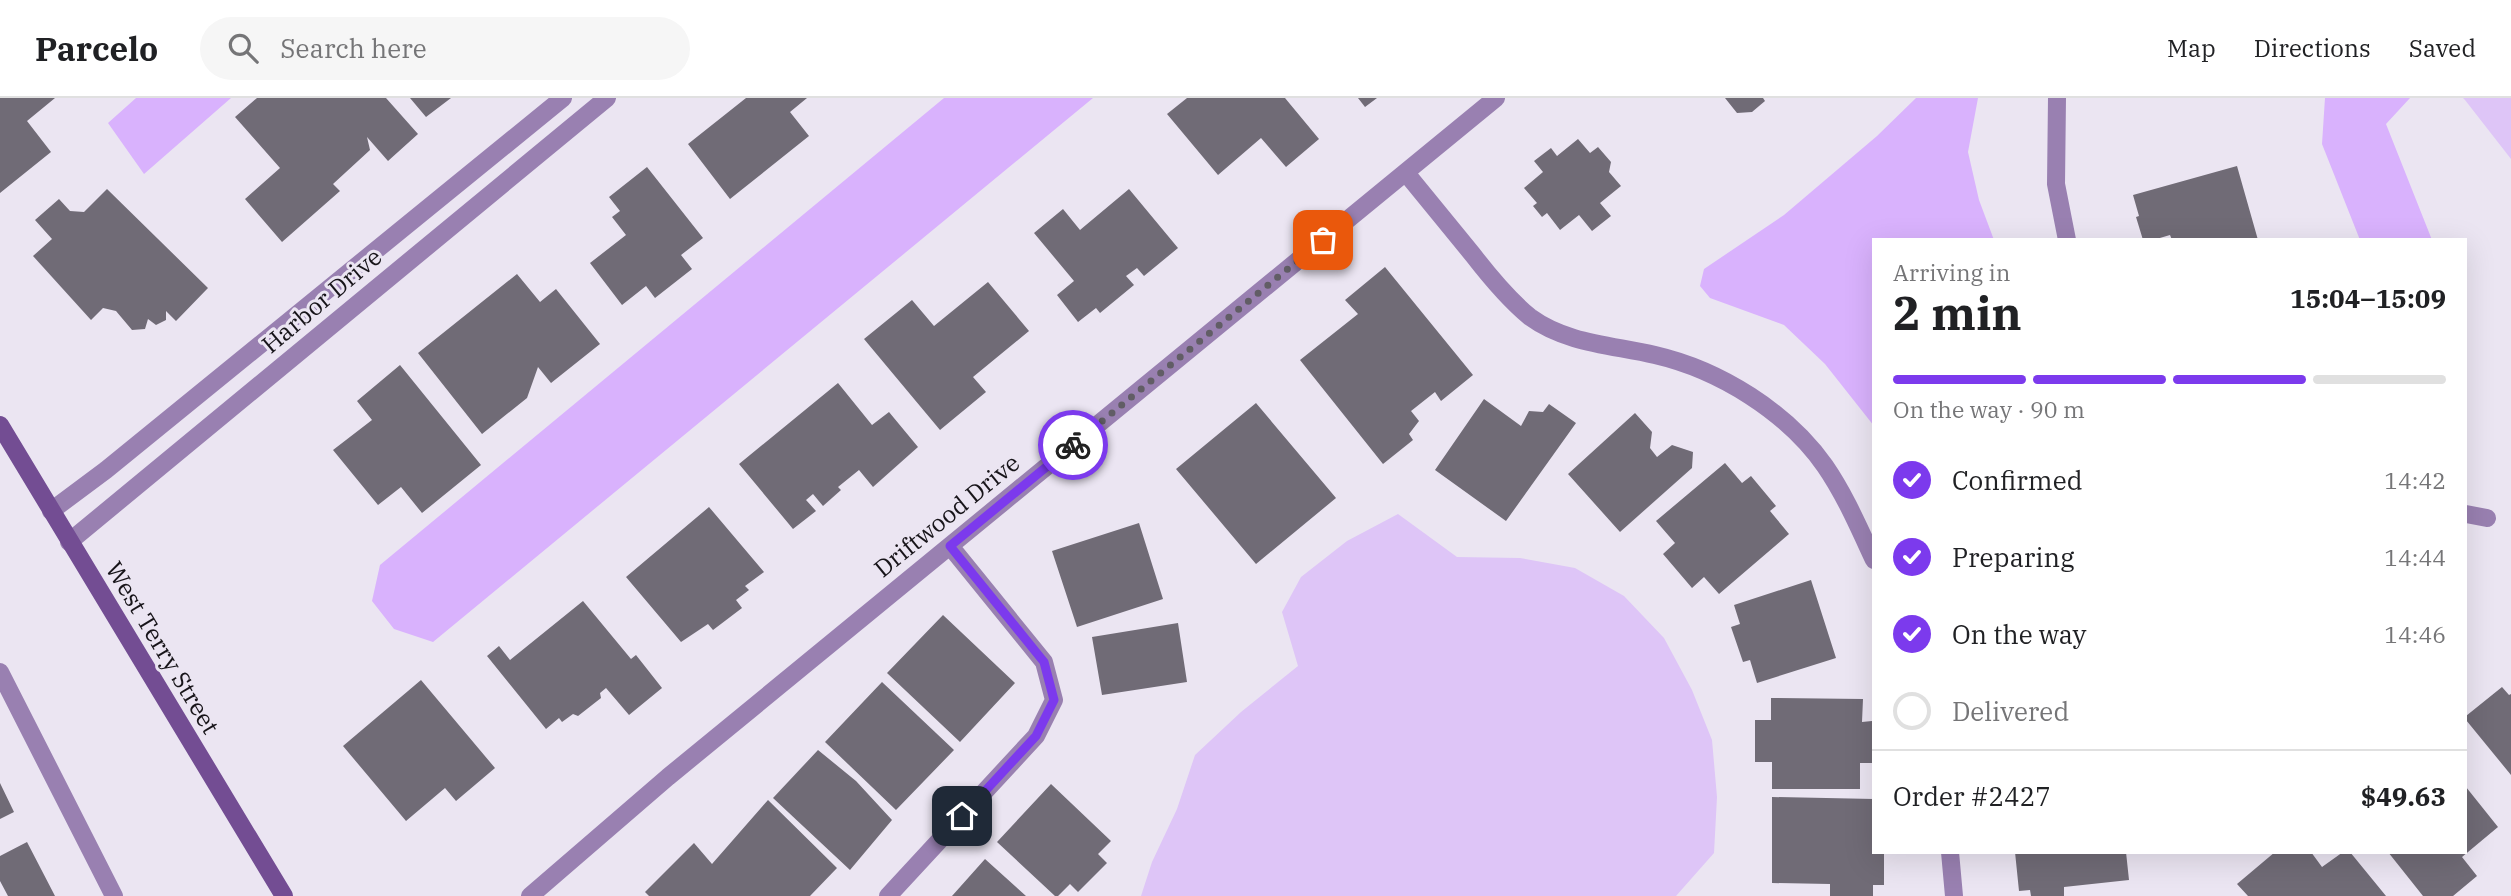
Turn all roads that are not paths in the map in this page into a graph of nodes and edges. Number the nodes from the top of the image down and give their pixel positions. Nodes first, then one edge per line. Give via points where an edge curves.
1 (563, 98) edge
2 (607, 98) edge
3 (1496, 98) edge
4 (2057, 98) edge
5 (1406, 173) junction
6 (2067, 238) edge
7 (0, 425) edge
8 (51, 511) junction
9 (2467, 514) edge
10 (2487, 518) dead end
11 (69, 542) junction
12 (950, 546) junction
13 (1872, 555) edge
14 (0, 672) edge
15 (1950, 854) edge
16 (114, 896) edge
17 (284, 896) edge
18 (530, 896) edge
19 (888, 896) edge
20 (1954, 896) edge

1 - 8 street, Harbor Drive
2 - 11 street, Harbor Drive
3 - 5 street, Driftwood Drive
4 - 6 street via 2056,184
5 - 12 street, Driftwood Drive
5 - 13 street via 1502,291 1531,317 1566,336 1696,368 1767,408 1798,434 1825,466
7 - 8 street, West Terry Street
8 - 11 street, West Terry Street
9 - 10 street
11 - 17 street, West Terry Street
12 - 18 street, Driftwood Drive
12 - 19 street via 1044,662 1054,700 1036,736
14 - 16 street
15 - 20 street

